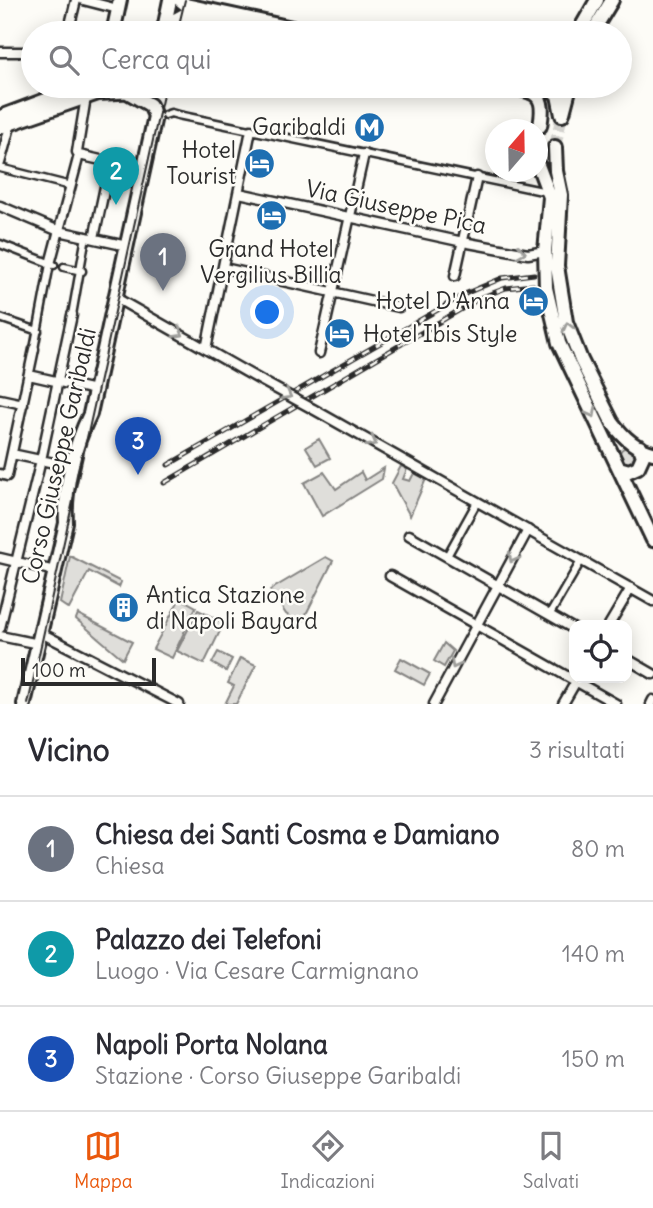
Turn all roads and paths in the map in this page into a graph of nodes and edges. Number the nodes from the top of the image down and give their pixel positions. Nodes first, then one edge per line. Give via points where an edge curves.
1 (76, 0) edge
2 (83, 0) edge
3 (170, 0) edge
4 (180, 0) edge
5 (597, 0) edge
6 (612, 1) edge
7 (119, 4) edge
8 (71, 21) edge
9 (167, 21) edge
10 (172, 21) edge
11 (212, 21) edge
12 (260, 21) edge
13 (585, 21) edge
14 (600, 21) edge
15 (0, 52) edge
16 (21, 52) edge
17 (45, 98) edge
18 (69, 98) edge
19 (84, 98) edge
20 (137, 98) edge
21 (540, 98) edge
22 (559, 98) edge
23 (567, 98) edge
24 (165, 115) dead end
25 (541, 119) edge
26 (4, 123) edge
27 (251, 130) junction
28 (555, 147) tunnel mouth
29 (364, 154) junction
30 (79, 155) junction
31 (0, 163) edge
32 (110, 163) junction
33 (0, 169) edge
34 (144, 170) junction
35 (477, 177) junction
36 (545, 182) edge
37 (71, 186) junction
38 (239, 192) junction
39 (553, 199) junction
40 (0, 206) edge
41 (349, 218) junction
42 (60, 231) junction
43 (90, 237) junction
44 (463, 242) junction
45 (0, 244) edge
46 (127, 247) junction
47 (545, 251) junction
48 (52, 264) junction
49 (64, 267) dead end
50 (224, 268) junction
51 (82, 271) junction
52 (455, 276) dead end
53 (333, 293) junction
54 (116, 298) junction
55 (398, 307) dead end
56 (72, 315) joint
57 (0, 318) edge
58 (38, 331) junction
59 (34, 349) joint
60 (205, 349) junction
61 (319, 353) dead end
62 (29, 375) junction
63 (59, 382) junction
64 (95, 390) junction
65 (0, 399) edge
66 (23, 404) junction
67 (635, 444) junction
68 (613, 453) junction
69 (653, 453) edge
70 (12, 454) junction
71 (41, 460) junction
72 (643, 465) edge
73 (73, 467) junction
74 (619, 468) junction
75 (3, 475) edge
76 (633, 497) junction
77 (478, 502) junction
78 (528, 530) junction
79 (409, 535) dead end
80 (653, 540) edge
81 (447, 556) junction
82 (0, 558) edge
83 (16, 561) junction
84 (581, 561) junction
85 (55, 571) junction
86 (390, 576) dead end
87 (499, 585) junction
88 (631, 588) junction
89 (653, 601) edge
90 (550, 614) junction
91 (612, 620) edge
92 (477, 625) junction
93 (569, 625) edge
94 (0, 628) edge
95 (0, 636) edge
96 (40, 638) junction
97 (632, 662) edge
98 (653, 674) edge
99 (569, 676) edge
100 (575, 683) edge
101 (582, 683) edge
102 (24, 704) edge
103 (179, 704) edge
104 (434, 704) edge
105 (563, 704) edge
106 (616, 704) edge

1 - 8 street
2 - 7 street
3 - 9 main road
4 - 12 main road
5 - 13 main road
6 - 14 main road
10 - 11 main road via 184,15
15 - 16 street
17 - 26 main road
18 - 26 main road
19 - 30 street
20 - 34 main road via 155,113
21 - 25 main road
22 - 23 main road via 562,117
24 - 27 street
26 - 31 street
27 - 29 street
27 - 38 street
28 - 39 main road
29 - 35 street
29 - 41 street
30 - 32 street
30 - 37 street
32 - 34 street
32 - 43 street
33 - 37 street
34 - 46 main road
35 - 39 street
35 - 44 street
36 - 39 main road
37 - 42 street
38 - 41 street, Via Giuseppe Pica
38 - 50 street
39 - 47 main road
67 -> 39 main road via 612,422 571,340 557,266
40 - 42 street
41 - 44 street, Via Giuseppe Pica
41 - 53 street
42 - 43 street
42 - 48 street
43 - 46 street
43 - 51 street
44 -> 47 street, Via Giuseppe Pica via 528,254
44 - 52 street
45 - 48 street
46 - 54 main road, Corso Giuseppe Garibaldi
47 -> 68 main road via 546,288 559,343
48 - 58 street
49 - 51 street
50 - 53 street
50 - 60 street
51 - 56 street
53 - 55 street
53 - 61 street
54 -> 60 street
54 - 64 main road, Corso Giuseppe Garibaldi
56 - 63 street
57 - 58 street
58 - 59 street
59 - 62 street
60 -> 77 street, bridge
62 - 63 street
62 - 66 street
63 - 64 street
63 - 71 street
64 - 73 main road, Corso Giuseppe Garibaldi
65 - 66 street
66 - 70 street
67 - 68 main road via 619,444
67 - 69 main road
67 - 72 main road
68 - 74 main road
70 - 71 street
70 - 75 street
71 - 73 street
71 - 83 street
72 - 74 main road via 626,471
72 - 76 main road
73 - 85 main road, Corso Giuseppe Garibaldi
74 - 76 main road
76 - 80 main road
77 - 78 street
77 - 81 street
78 - 84 street
78 -> 87 street
79 - 81 street
81 - 87 street
82 - 83 street
83 - 85 street
83 - 94 street
84 - 88 street
84 - 90 street
85 - 96 main road, Corso Giuseppe Garibaldi
86 - 92 street
87 - 90 street
87 - 92 street
88 - 89 street
88 - 91 street
90 - 93 street
92 - 99 street
92 -> 104 street
95 - 96 street
96 - 102 main road, Corso Giuseppe Garibaldi
96 - 103 street
97 - 98 street
100 - 105 street
101 - 106 street

